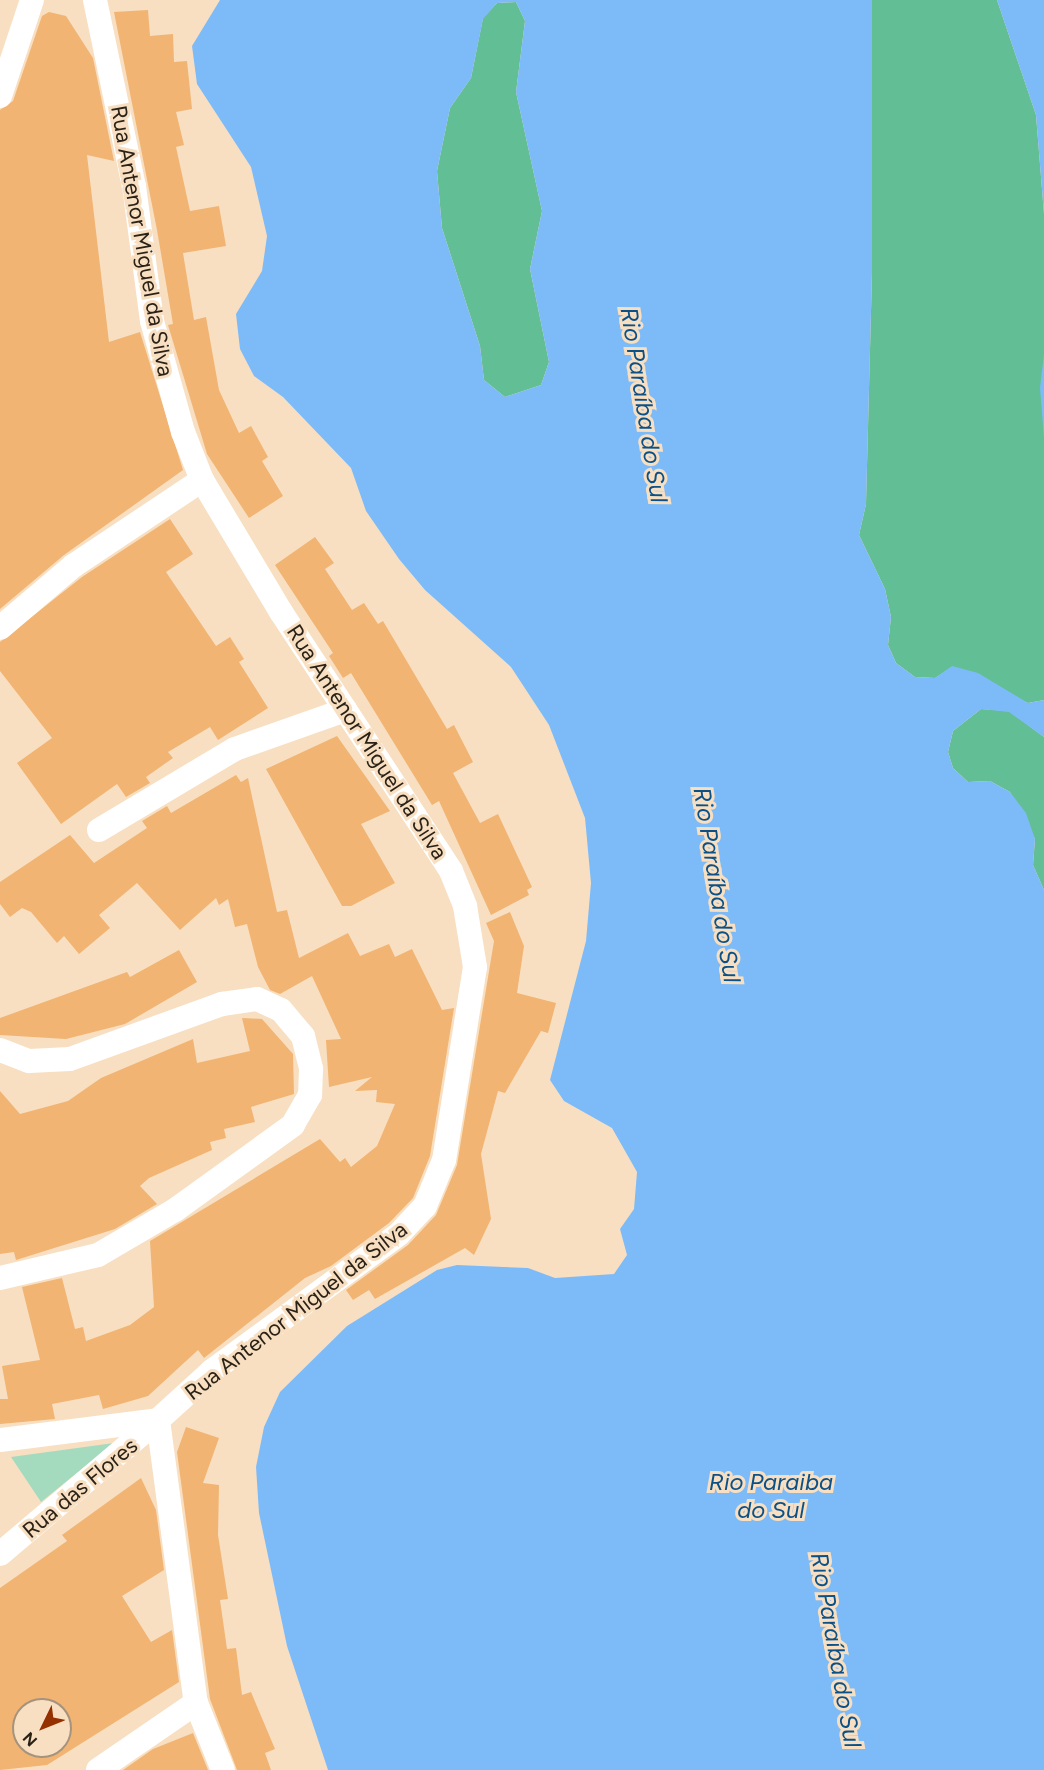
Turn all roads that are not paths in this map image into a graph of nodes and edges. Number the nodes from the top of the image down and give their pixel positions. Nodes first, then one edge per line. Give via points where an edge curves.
1 (32, 0) edge
2 (53, 0) edge
3 (92, 3) edge
4 (26, 24) junction
5 (0, 96) edge
6 (202, 480) junction
7 (0, 628) edge
8 (345, 710) junction
9 (99, 831) dead end
10 (0, 1050) edge
11 (0, 1278) edge
12 (158, 1420) junction
13 (0, 1440) edge
14 (0, 1554) edge
15 (196, 1703) junction
16 (98, 1770) edge
17 (223, 1770) edge

1 - 4 street
2 - 4 street
3 - 6 street, Rua Antenor Miguel da Silva via 134,186 152,321 168,388
4 - 5 street
6 - 7 street via 74,566
6 - 8 street, Rua Antenor Miguel da Silva
8 - 9 street via 235,748
8 - 12 street, Rua Antenor Miguel da Silva via 427,827 451,871 472,941 471,995 442,1167 434,1191 412,1222 212,1371
10 - 11 street via 29,1061 70,1059 222,1004 257,999 281,1010 303,1036 311,1069 310,1095 293,1125 175,1210 98,1255
12 - 13 street
12 - 14 street, Rua das Flores
12 - 15 street
15 - 16 street
15 - 17 street

